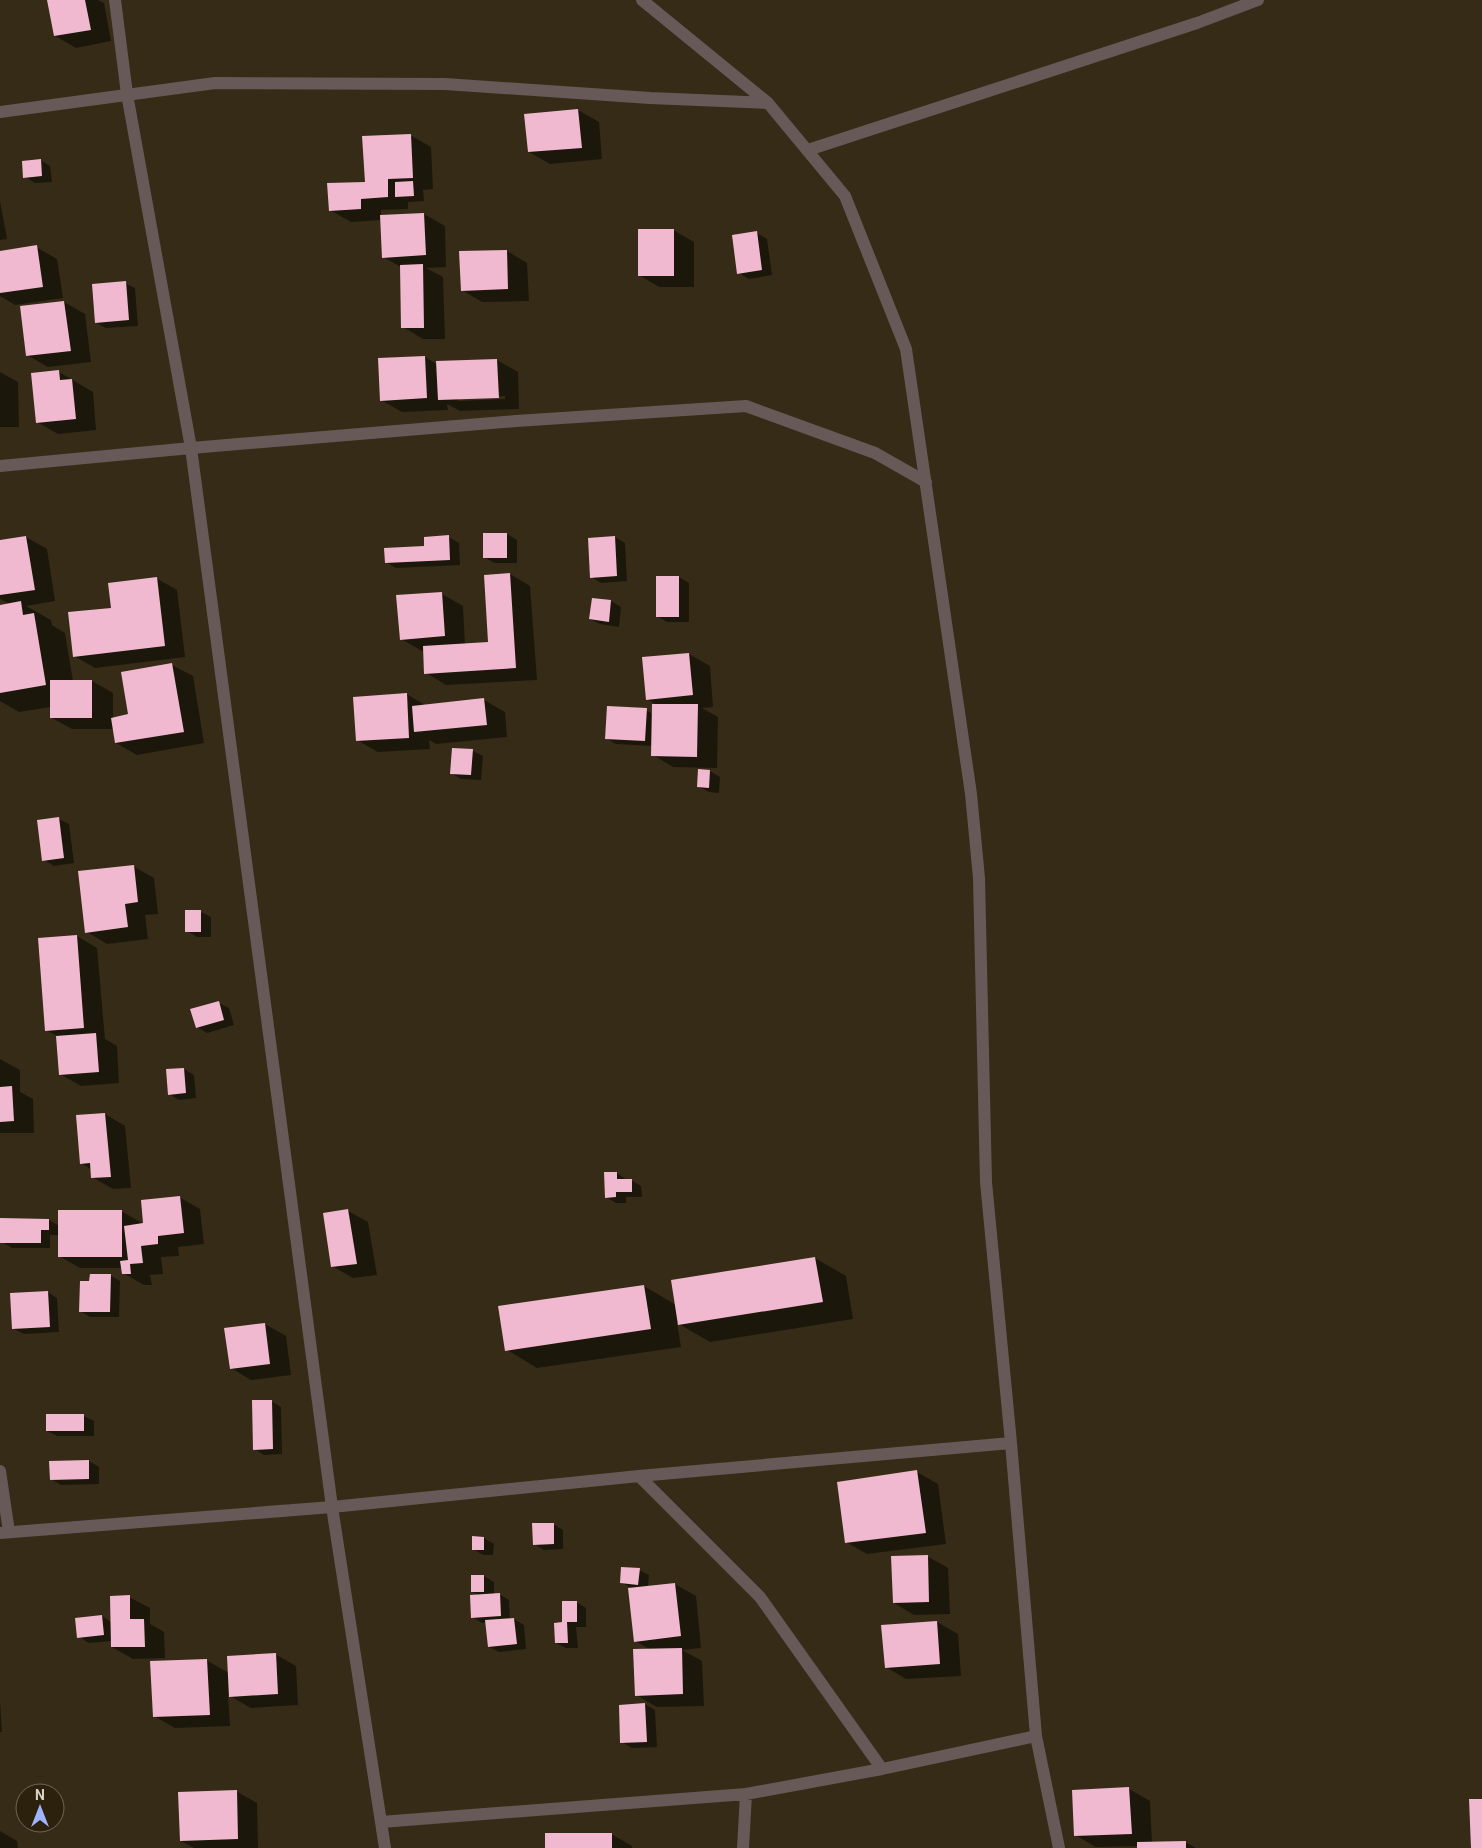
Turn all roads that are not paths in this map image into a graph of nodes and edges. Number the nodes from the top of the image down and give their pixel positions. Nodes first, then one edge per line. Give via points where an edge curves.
1 (115, 0) edge
2 (642, 0) edge
3 (1258, 0) edge
4 (127, 94) junction
5 (768, 102) junction
6 (0, 112) edge
7 (808, 150) junction
8 (191, 448) junction
9 (0, 466) edge
10 (926, 482) junction
11 (1011, 1443) junction
12 (0, 1472) edge
13 (639, 1476) junction
14 (332, 1507) junction
15 (4, 1532) edge
16 (1036, 1736) junction
17 (882, 1769) junction
18 (746, 1794) junction
19 (381, 1822) junction
20 (385, 1848) edge
21 (743, 1848) edge
22 (1059, 1848) edge

1 - 4 street
2 - 5 street
3 - 7 street via 1197,24
4 - 5 street via 215,83 445,84 650,98
4 - 6 street
4 - 8 street
5 - 7 street
7 - 10 street via 845,196 906,349
8 - 9 street
8 - 10 street via 746,406 875,454
8 - 14 street
10 - 11 street via 971,794 979,878 986,1182
11 - 13 street
11 - 16 street
12 - 15 street
13 - 14 street
13 - 17 street via 760,1597
14 - 15 street
14 - 19 street
16 - 17 street
16 - 22 street
17 - 18 street
18 - 19 street
18 - 21 street
19 - 20 street

